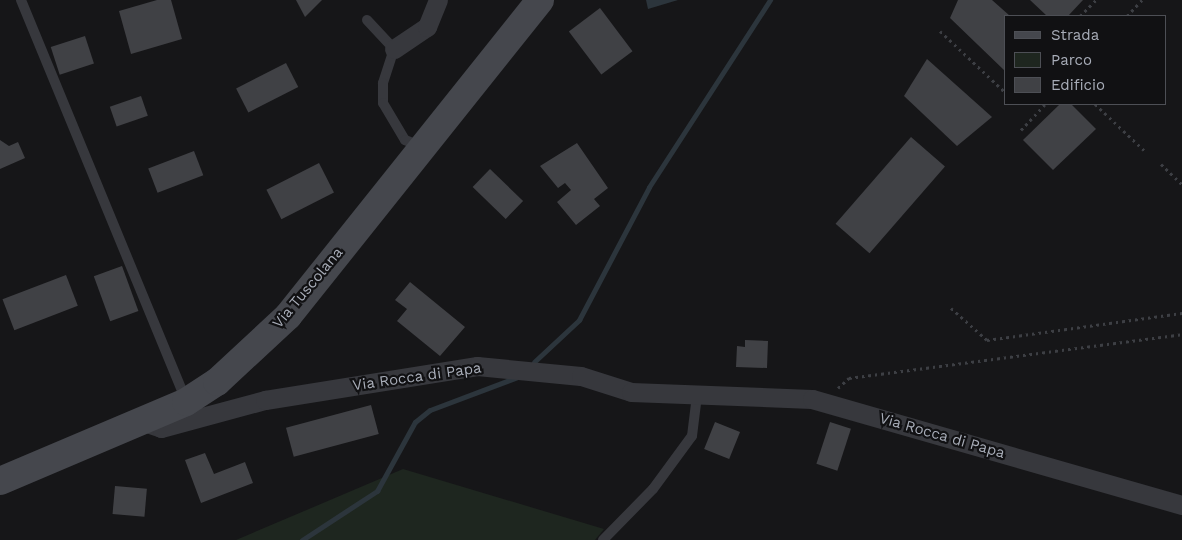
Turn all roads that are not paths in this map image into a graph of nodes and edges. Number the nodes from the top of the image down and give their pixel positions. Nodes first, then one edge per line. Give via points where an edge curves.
1 (21, 0) edge
2 (438, 0) edge
3 (540, 0) edge
4 (367, 20) dead end
5 (394, 49) junction
6 (423, 147) junction
7 (697, 395) junction
8 (186, 402) junction
9 (141, 421) junction
10 (0, 481) edge
11 (1182, 505) edge
12 (603, 540) edge

1 - 8 lane
2 - 5 street via 427,28
3 - 6 main road, Via Tuscolana
4 - 5 lane
5 - 6 lane via 383,84 383,103 405,140
6 - 8 main road, Via Tuscolana via 288,316 217,382
7 - 9 street, Via Rocca di Papa via 631,392 581,376 477,366 265,400 161,428
7 - 11 street, Via Rocca di Papa via 812,399
7 - 12 lane via 692,436 653,489
8 - 9 main road, Via Tuscolana
9 - 10 main road, Via Tuscolana

